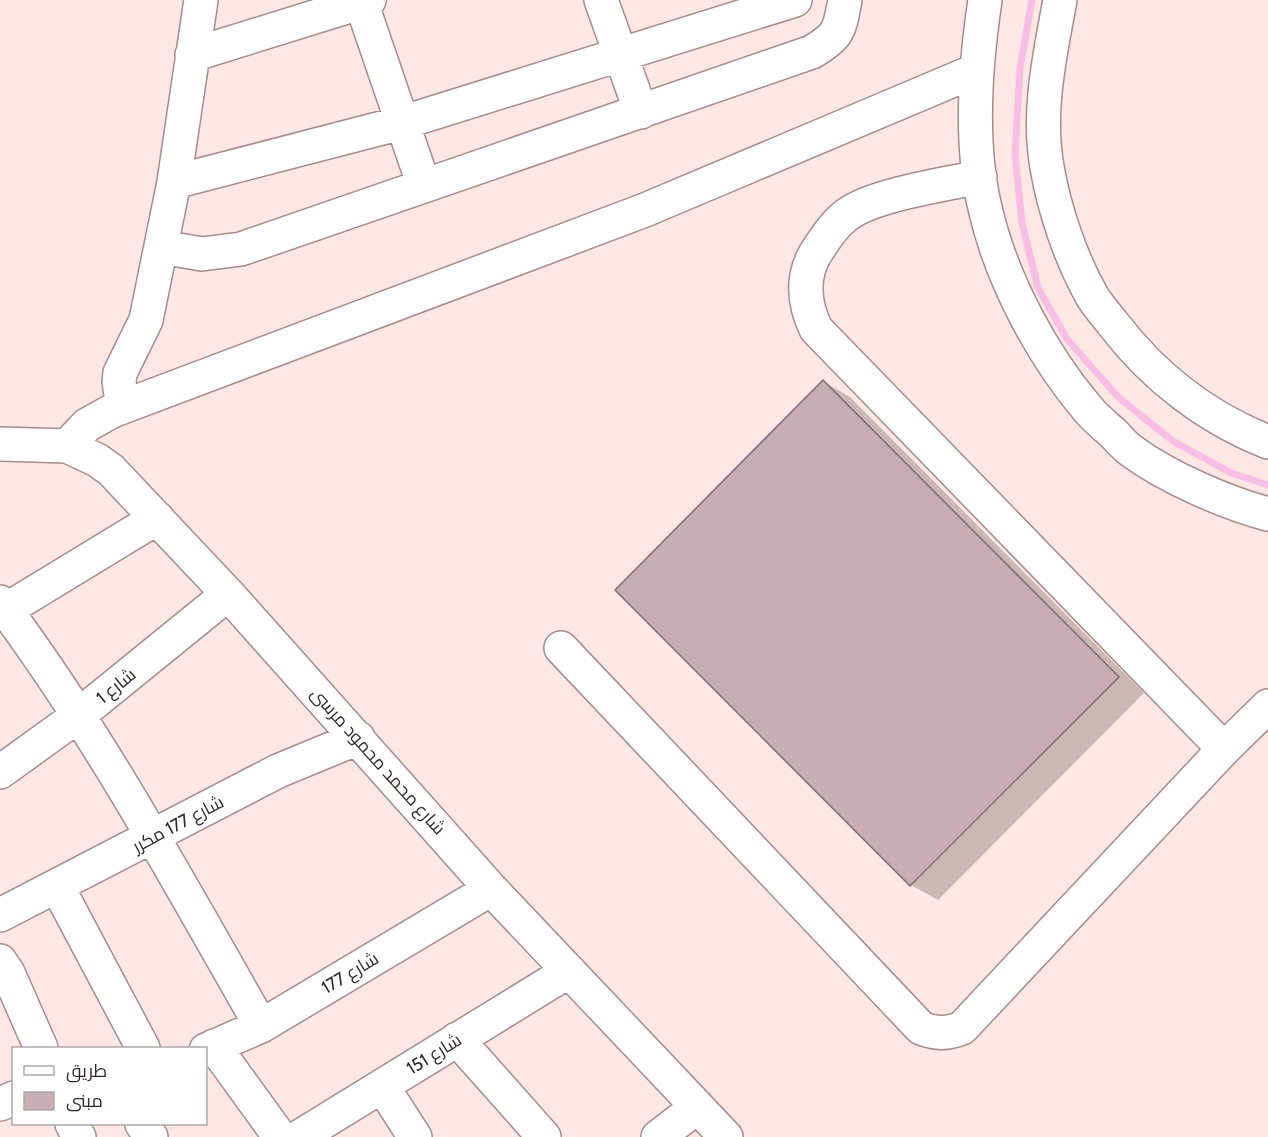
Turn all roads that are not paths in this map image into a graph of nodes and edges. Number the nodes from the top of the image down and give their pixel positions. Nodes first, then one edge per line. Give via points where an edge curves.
1 (201, 0) edge
2 (601, 0) edge
3 (795, 0) edge
4 (845, 0) edge
5 (985, 0) edge
6 (1060, 0) edge
7 (365, 1) edge
8 (620, 54) junction
9 (192, 56) junction
10 (977, 70) junction
11 (640, 112) junction
12 (401, 123) junction
13 (980, 177) junction
14 (174, 182) junction
15 (424, 186) junction
16 (160, 247) junction
17 (123, 407) junction
18 (1268, 442) edge
19 (0, 444) edge
20 (67, 446) junction
21 (1268, 514) edge
22 (157, 518) junction
23 (228, 594) junction
24 (3, 606) edge
25 (561, 648) dead end
26 (1268, 706) edge
27 (79, 715) junction
28 (358, 738) junction
29 (1224, 749) junction
30 (0, 772) edge
31 (153, 837) junction
32 (57, 886) junction
33 (491, 889) junction
34 (0, 915) edge
35 (0, 961) edge
36 (569, 971) junction
37 (261, 1026) junction
38 (457, 1039) junction
39 (41, 1047) edge
40 (142, 1047) edge
41 (210, 1048) edge
42 (382, 1086) junction
43 (698, 1107) junction
44 (280, 1137) edge
45 (299, 1137) edge
46 (415, 1137) edge
47 (544, 1137) edge
48 (658, 1137) edge
49 (726, 1137) edge

1 - 9 street
2 - 8 street
3 - 8 street
4 - 11 street via 840,28 833,40 812,52
5 - 10 street
6 - 18 street via 1045,86 1047,167 1062,226 1092,297 1150,367 1186,397
7 - 9 street
7 - 12 street
8 - 11 street
8 - 12 street
9 - 14 street
10 - 13 street
10 - 17 street via 645,210
11 - 15 street
12 - 14 street
12 - 15 street
13 - 21 street via 1003,266 1036,335 1087,409 1132,452 1218,497
13 - 29 street via 872,202 850,212 827,234 813,259 806,277 809,315 816,329
14 - 16 street
15 - 16 street via 241,249 202,254
16 - 17 street via 146,321 120,372
17 - 20 street via 87,425
19 - 20 street, شارع محمد محمود مرسى
20 - 22 street, شارع محمد محمود مرسى via 111,470
22 - 23 street, شارع محمد محمود مرسى
22 - 24 street
23 - 27 street, شارع 1
23 - 28 street, شارع محمد محمود مرسى
24 - 27 street
25 - 29 street via 921,1028 933,1033 962,1028
26 - 29 street
27 - 30 street, شارع 1
27 - 31 street
28 - 31 street, شارع 177 مكرر via 278,771
28 - 33 street, شارع محمد محمود مرسى
31 - 32 street, شارع 177 مكرر
31 - 37 street
32 - 34 street, شارع 177 مكرر
32 - 40 street
33 - 36 street, شارع محمد محمود مرسى
33 - 37 street, شارع 177
35 - 39 street via 9,973
36 - 38 street, شارع 151
36 - 43 street, شارع محمد محمود مرسى
37 - 41 street, شارع 177
38 - 42 street, شارع 151
38 - 47 street
41 - 44 street
42 - 45 street, شارع 151
42 - 46 street
43 - 48 street
43 - 49 street, شارع محمد محمود مرسى

